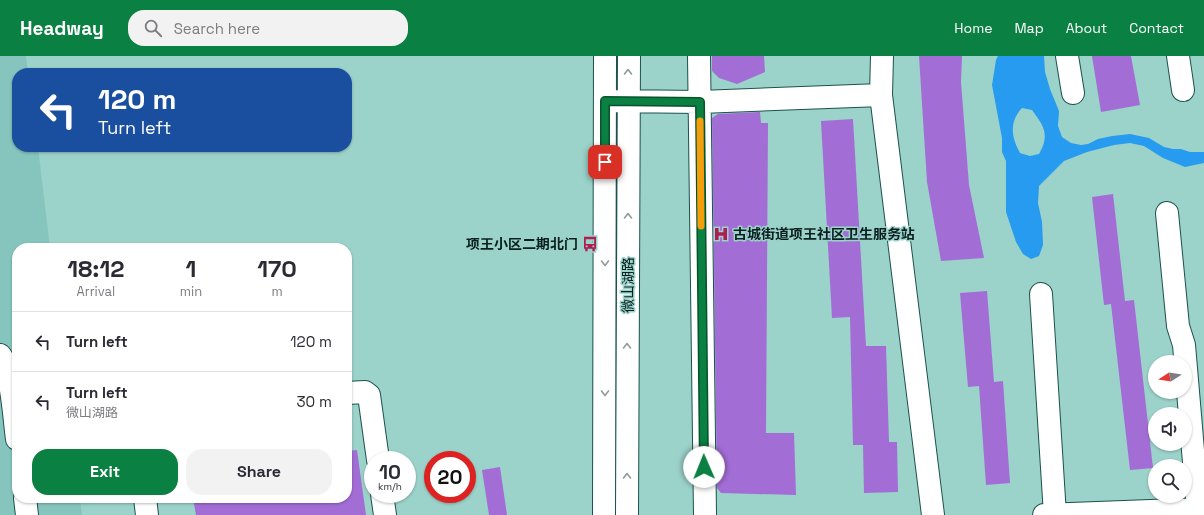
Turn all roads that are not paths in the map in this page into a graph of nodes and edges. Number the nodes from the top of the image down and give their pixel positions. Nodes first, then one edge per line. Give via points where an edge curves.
1 (605, 56) edge
2 (628, 56) edge
3 (699, 56) edge
4 (882, 56) edge
5 (1067, 56) edge
6 (1178, 56) edge
7 (1183, 90) dead end
8 (1073, 92) dead end
9 (881, 95) junction
10 (605, 101) junction
11 (628, 101) junction
12 (700, 102) junction
13 (1167, 213) dead end
14 (1041, 294) dead end
15 (0, 355) edge
16 (352, 393) edge
17 (12, 402) edge
18 (377, 451) edge
19 (26, 503) edge
20 (146, 503) edge
21 (383, 503) edge
22 (1201, 509) edge
23 (27, 515) edge
24 (147, 515) edge
25 (385, 515) edge
26 (604, 515) edge
27 (627, 515) edge
28 (705, 515) edge
29 (933, 515) edge
30 (1044, 515) edge
31 (1055, 515) edge

1 - 10 street, 微山湖路
11 -> 2 street, 微山湖路
3 - 12 street
4 - 9 street
5 - 8 street
6 - 7 street
9 - 12 street
9 - 29 street
10 - 11 street
10 -> 26 street, 微山湖路
11 - 12 street
27 -> 11 street, 微山湖路
12 - 28 street
13 - 22 street
14 - 31 street
15 - 17 street via 8,372
16 - 18 street via 365,392 369,395
19 - 23 street
20 - 24 street
21 - 25 street
22 - 31 street
30 - 31 street

